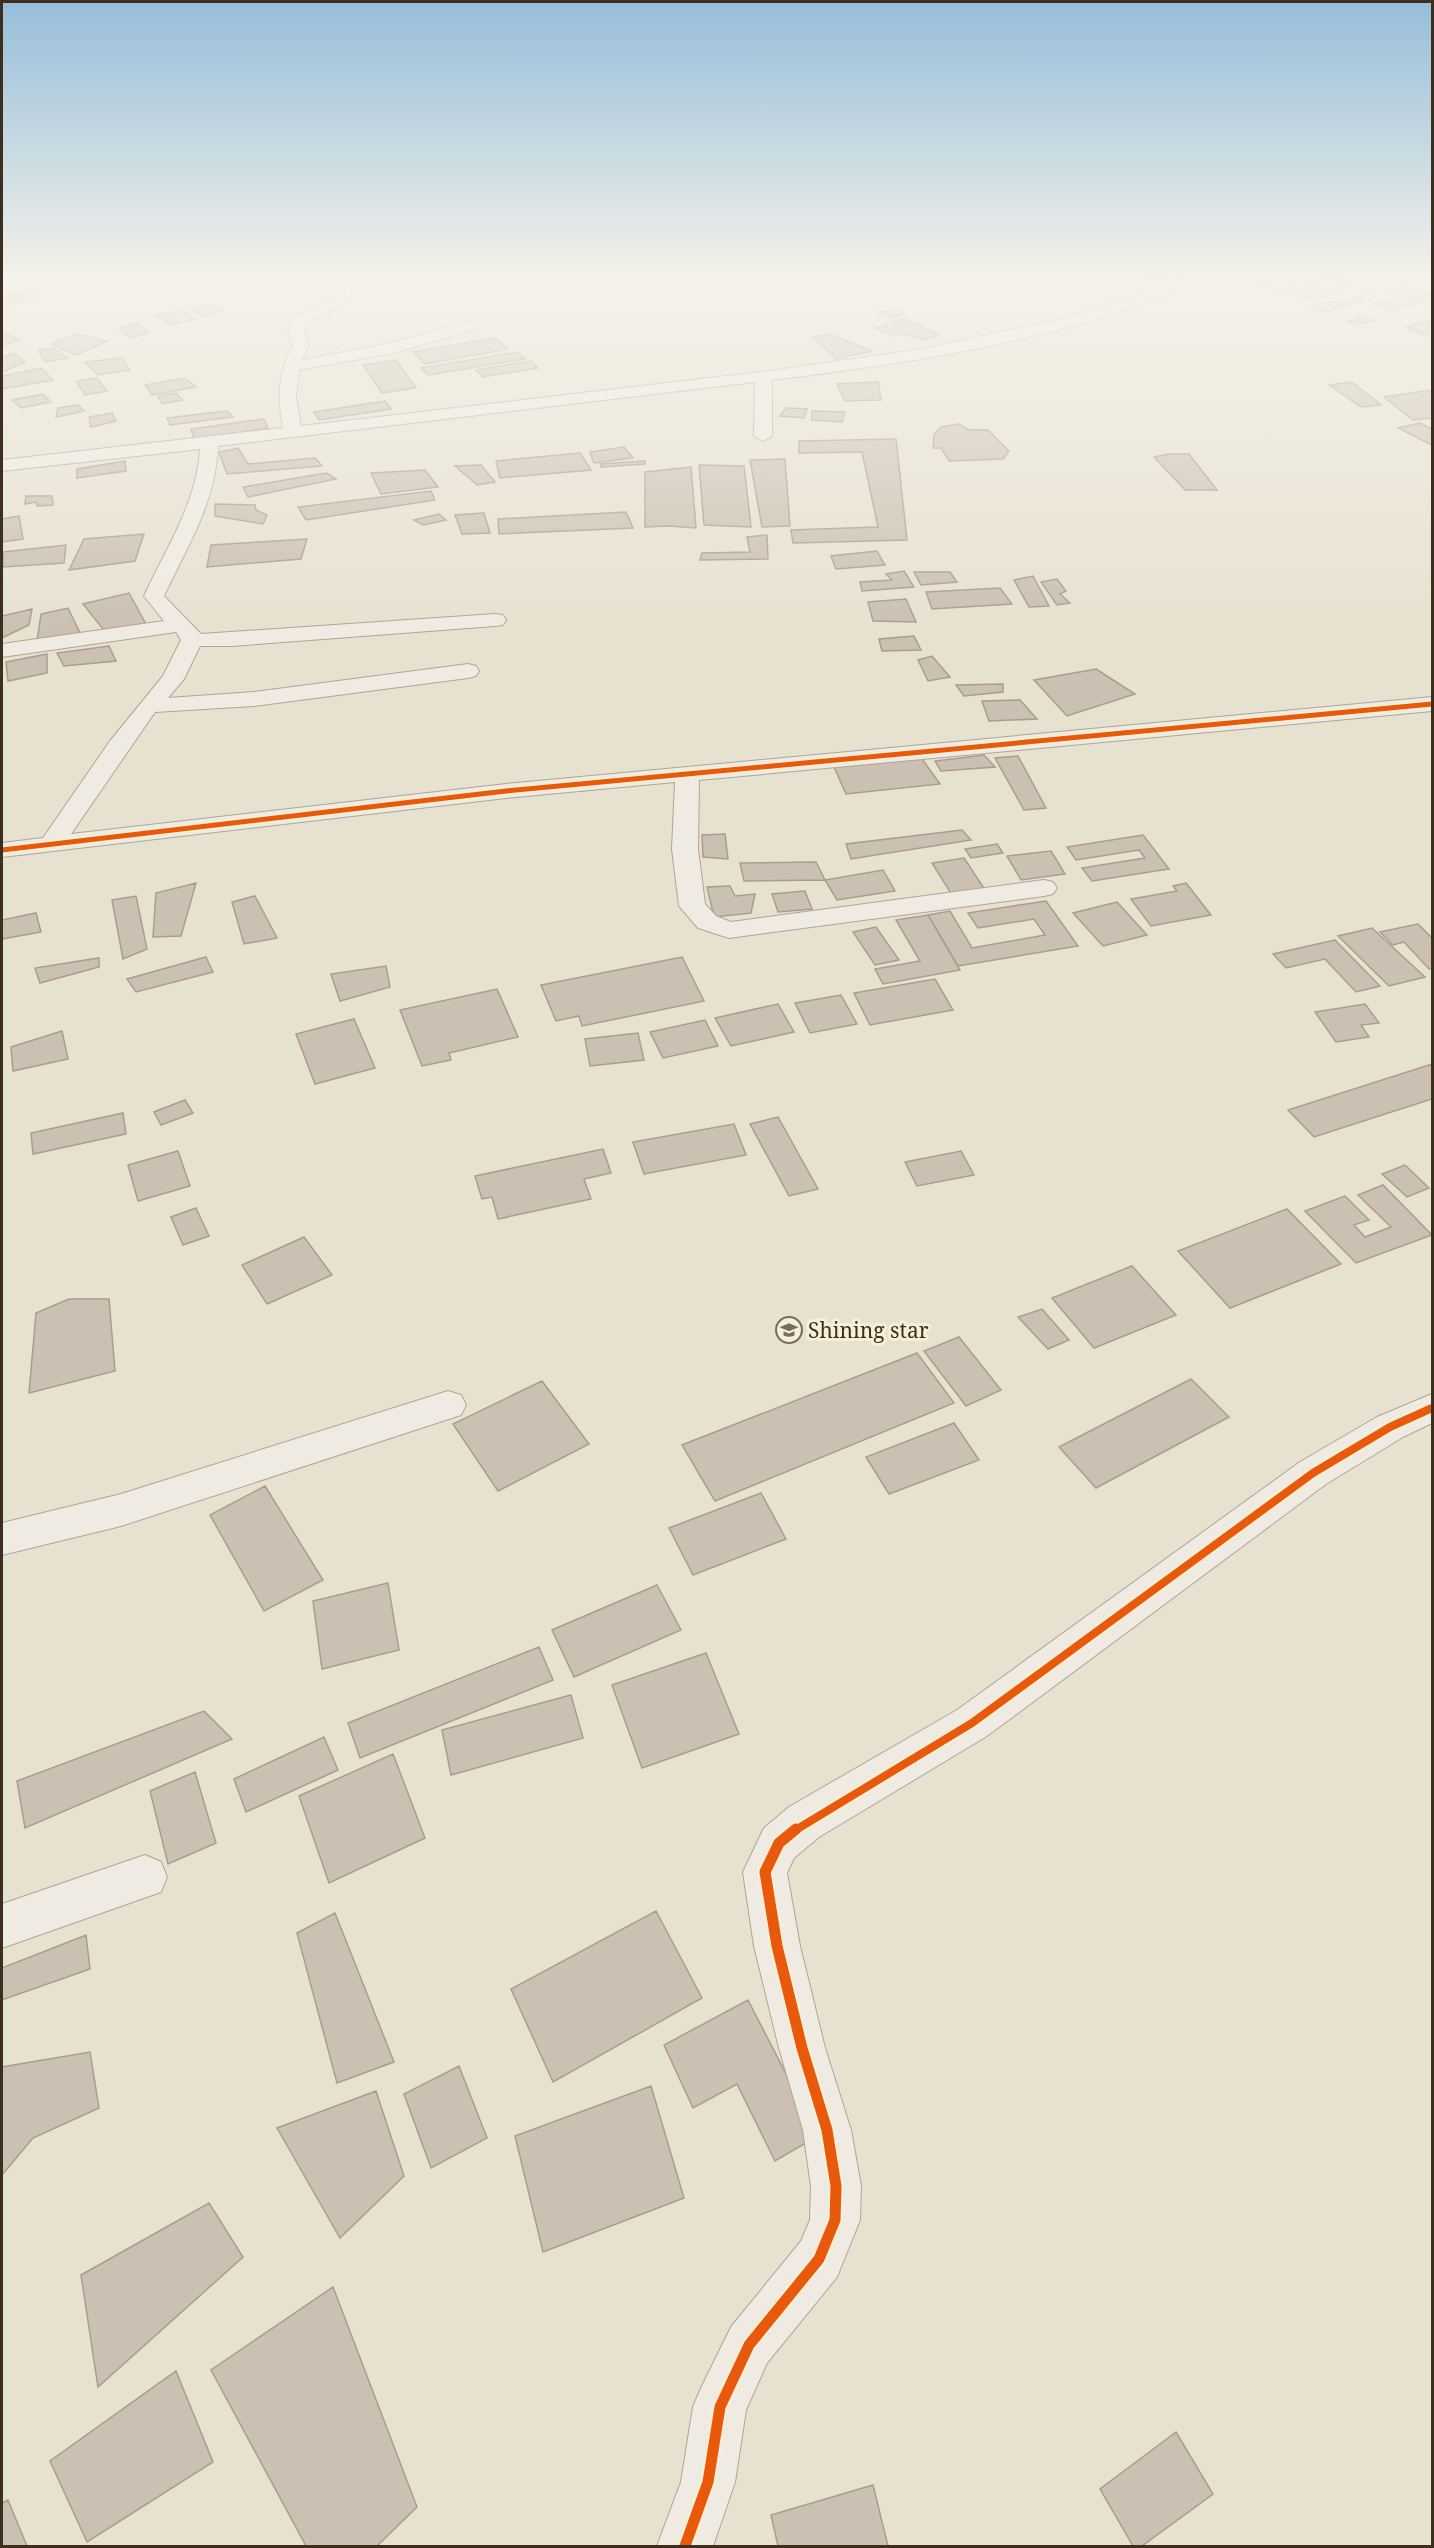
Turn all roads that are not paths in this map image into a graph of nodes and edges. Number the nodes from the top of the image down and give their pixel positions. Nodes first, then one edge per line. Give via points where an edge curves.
1 (286, 394) edge
2 (625, 394) edge
3 (764, 394) edge
4 (293, 432) junction
5 (763, 436) dead end
6 (209, 443) junction
7 (2, 465) edge
8 (495, 620) dead end
9 (187, 632) junction
10 (2, 650) edge
11 (468, 671) dead end
12 (1432, 704) edge
13 (148, 706) junction
14 (687, 776) junction
15 (51, 845) junction
16 (5, 857) edge
17 (1044, 888) dead end
18 (448, 1405) dead end
19 (1432, 1408) edge
20 (2, 1539) edge
21 (145, 1877) dead end
22 (2, 1926) edge
23 (685, 2547) edge

1 - 4 street
2 - 4 street
3 - 5 street
4 - 6 street
6 - 7 street
6 - 9 street via 205,488 154,596
8 - 9 street via 232,640
9 - 10 street
9 - 13 street via 173,679
11 - 13 street via 254,699
12 - 14 street
13 - 15 street
14 - 15 street via 506,791
14 - 17 street via 686,849 692,906 707,922 729,930
15 - 16 street
18 - 20 street via 121,1510
19 - 23 street via 1390,1427 1313,1473 972,1723 804,1822 779,1843 765,1872 780,1958 827,2130 836,2186 835,2220 819,2259 749,2345 720,2407 708,2481
21 - 22 street

